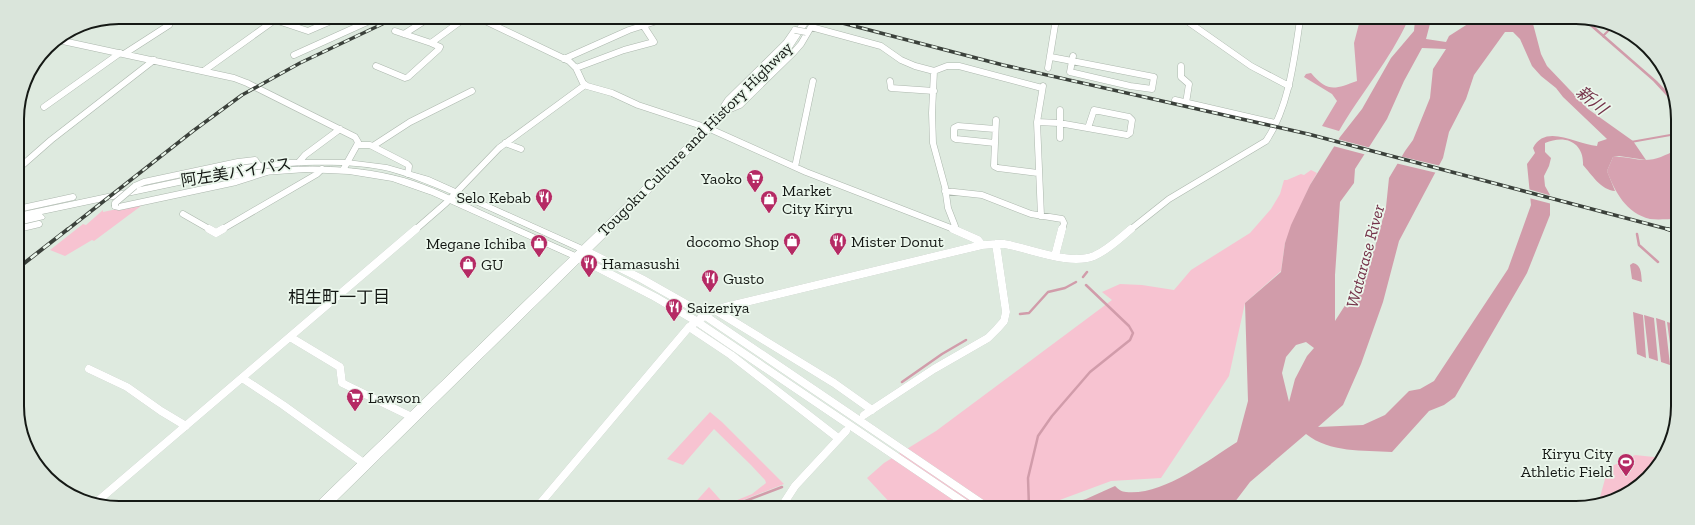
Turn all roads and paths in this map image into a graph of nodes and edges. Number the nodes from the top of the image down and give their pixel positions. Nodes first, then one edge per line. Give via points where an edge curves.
1 (269, 24) edge
2 (291, 24) edge
3 (324, 24) edge
4 (363, 24) edge
5 (420, 24) edge
6 (457, 24) edge
7 (492, 24) edge
8 (646, 24) edge
9 (804, 24) edge
10 (1055, 24) edge
11 (1190, 24) edge
12 (1299, 24) edge
13 (643, 25) junction
14 (169, 26) dead end
15 (395, 31) dead end
16 (807, 33) junction
17 (404, 34) junction
18 (64, 41) edge
19 (431, 43) junction
20 (122, 54) junction
21 (294, 55) dead end
22 (1051, 57) junction
23 (564, 58) junction
24 (1072, 58) junction
25 (154, 60) junction
26 (376, 66) dead end
27 (1181, 66) dead end
28 (576, 68) junction
29 (1048, 68) dead end
30 (205, 70) junction
31 (934, 71) junction
32 (813, 81) dead end
33 (890, 81) dead end
34 (585, 85) junction
35 (1289, 86) junction
36 (472, 91) dead end
37 (934, 91) junction
38 (1176, 100) dead end
39 (1186, 103) junction
40 (44, 107) dead end
41 (1060, 110) dead end
42 (723, 112) junction
43 (996, 120) dead end
44 (1037, 122) junction
45 (1059, 123) junction
46 (1275, 123) junction
47 (708, 128) junction
48 (1088, 128) junction
49 (340, 129) junction
50 (996, 129) junction
51 (1060, 138) dead end
52 (505, 143) junction
53 (994, 143) junction
54 (357, 145) junction
55 (373, 146) junction
56 (521, 149) dead end
57 (299, 162) junction
58 (24, 164) edge
59 (259, 166) junction
60 (345, 166) junction
61 (795, 167) junction
62 (322, 169) junction
63 (269, 171) junction
64 (1038, 172) junction
65 (408, 174) junction
66 (945, 191) junction
67 (456, 192) junction
68 (73, 197) dead end
69 (449, 199) junction
70 (24, 208) edge
71 (183, 214) dead end
72 (24, 215) edge
73 (1041, 216) junction
74 (24, 221) edge
75 (39, 224) dead end
76 (24, 228) edge
77 (954, 229) junction
78 (996, 244) junction
79 (982, 245) junction
80 (580, 253) junction
81 (1055, 256) junction
82 (715, 310) junction
83 (705, 315) junction
84 (696, 321) junction
85 (689, 327) junction
86 (290, 337) junction
87 (89, 369) dead end
88 (242, 378) junction
89 (872, 410) junction
90 (864, 415) dead end
91 (412, 417) junction
92 (186, 426) junction
93 (846, 431) dead end
94 (838, 438) junction
95 (365, 464) junction
96 (100, 499) edge
97 (327, 501) edge
98 (542, 501) edge
99 (786, 501) edge
100 (962, 501) edge
101 (980, 501) edge

1 - 30 street
2 - 3 street via 308,31
4 - 21 street
5 - 17 street
6 - 19 street
7 - 23 street
8 - 13 street
9 - 42 highway, Tougoku Culture and History Highway via 785,52
10 - 22 street
11 - 35 street via 1251,66
12 - 35 street
13 - 23 street
13 - 28 street via 654,42
14 - 20 street
15 - 17 street
16 - 31 street via 811,26 877,45 910,65
16 - 42 street via 794,52 740,105
16 - 42 street, bridge via 795,30 786,43 728,100
17 - 19 street
18 - 20 street
19 - 26 street via 440,47 439,49 405,78
20 - 25 street
20 - 40 street
22 - 24 street
22 - 29 street
23 - 28 street
24 - 24 street via 1154,77 1152,88 1130,86 1072,72
25 - 30 street
25 - 58 street
27 - 39 street via 1181,77 1189,84
28 - 34 street
30 - 49 street via 247,82
31 - 37 street
31 - 44 street via 947,66 959,66 1043,87
32 - 61 street
33 - 37 street via 891,88
34 - 47 street
34 - 52 street
35 - 46 street
36 - 55 street via 410,122
37 - 66 street via 933,143
38 - 39 street
39 - 46 street
41 - 45 street
42 - 47 highway, Tougoku Culture and History Highway
43 - 50 street
44 - 45 street
44 - 64 street
45 - 48 street
45 - 51 street
46 - 81 street via 1262,144 1169,199 1098,254 1076,259
47 - 61 street
47 - 80 highway, Tougoku Culture and History Highway
48 - 48 street via 1094,110 1129,117 1132,120 1128,135
49 - 54 street via 355,137
49 - 57 street
50 - 53 street
50 - 53 street via 958,126 954,128 956,139
52 - 56 street
52 - 67 street
53 - 64 street via 995,167
54 - 55 street
54 - 60 street
55 - 65 street via 407,164
57 - 59 main road, 阿左美バイパス
57 - 60 main road, 阿左美バイパス
59 - 63 street, bridge via 255,160 238,162 144,182 135,186 115,203 115,206 236,182
59 - 72 main road, 阿左美バイパス
60 - 62 main road, 阿左美バイパス
60 - 65 main road, 阿左美バイパス via 383,167
60 - 69 main road, 阿左美バイパス via 393,178
61 - 77 street
62 - 63 main road, 阿左美バイパス
62 - 71 street via 216,233
63 - 74 main road, 阿左美バイパス via 196,183
64 - 73 street
65 - 67 main road, 阿左美バイパス
66 - 73 street via 982,195
66 - 77 street
67 - 69 street
67 - 80 main road, 阿左美バイパス
68 - 70 street
69 - 80 main road, 阿左美バイパス
69 - 86 street
73 - 81 street via 1064,221
75 - 76 street
77 - 79 street via 974,237
78 - 79 street
78 - 81 street
78 - 89 street via 1006,308 1004,322 971,349 936,368
79 - 82 street
80 - 83 street via 654,285
80 - 84 street
80 - 91 highway, Tougoku Culture and History Highway
82 - 83 street
82 - 89 street
83 - 84 street
83 - 101 street
84 - 85 street
84 - 100 street
85 - 94 street via 736,359
85 - 98 street
86 - 88 street
86 - 91 street via 340,367 342,383
87 - 92 street via 127,387
88 - 92 street
88 - 95 street
89 - 90 street
91 - 95 highway, Tougoku Culture and History Highway
92 - 96 street
93 - 94 street
94 - 99 street
95 - 97 highway, Tougoku Culture and History Highway

